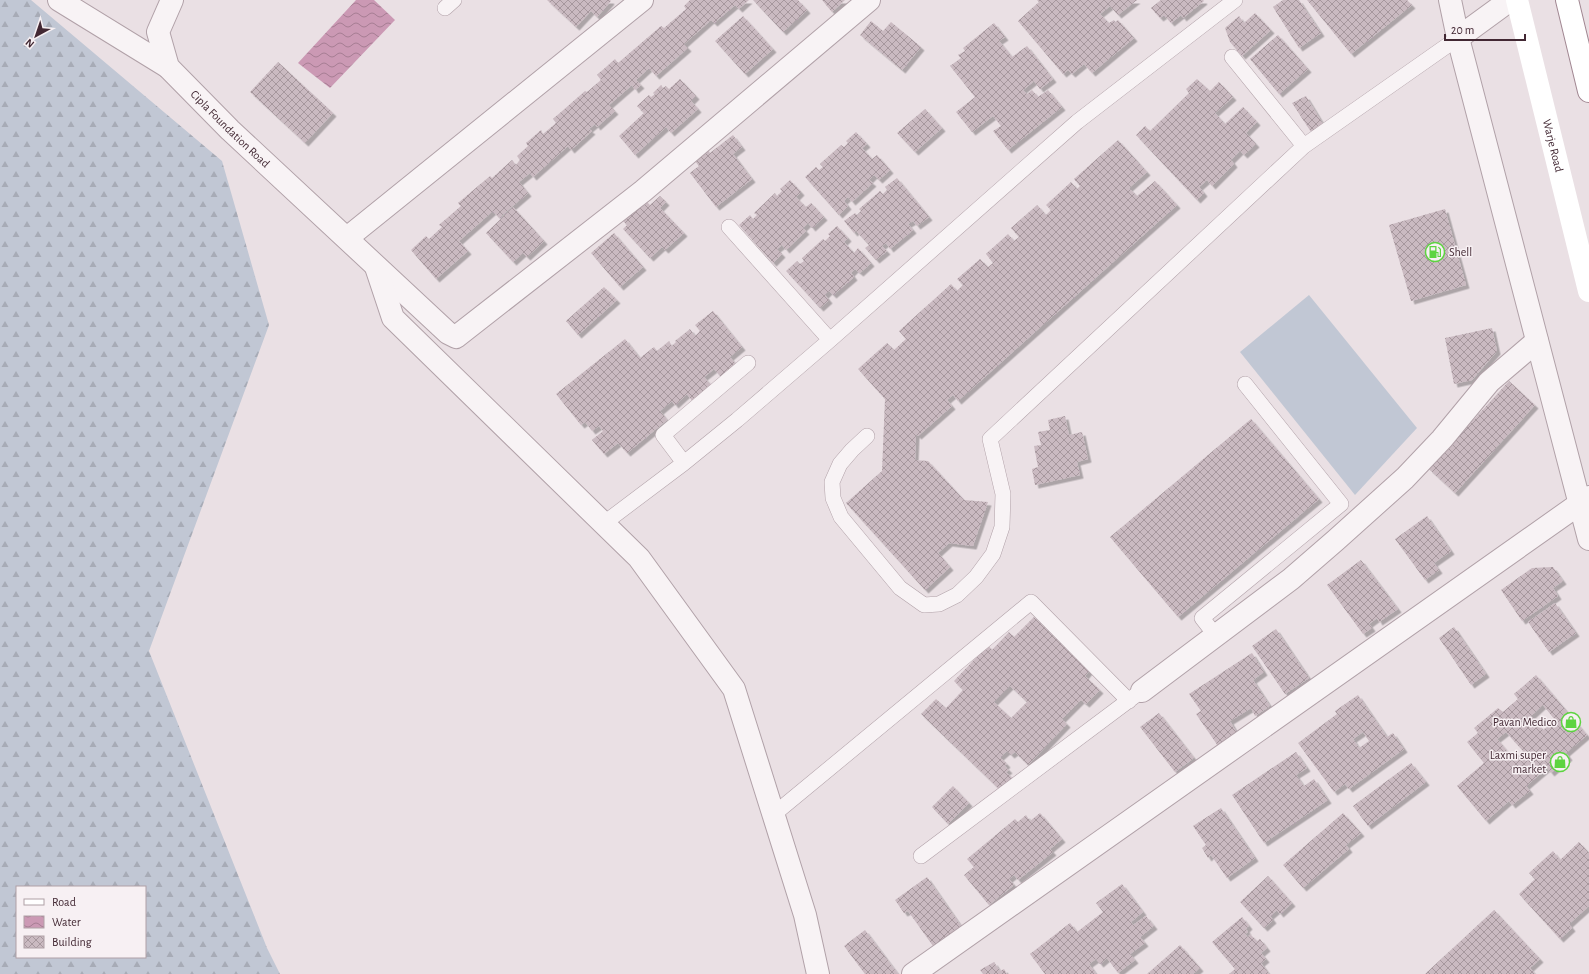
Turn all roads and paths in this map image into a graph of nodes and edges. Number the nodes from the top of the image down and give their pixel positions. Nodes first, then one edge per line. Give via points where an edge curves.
1 (59, 0) edge
2 (172, 0) edge
3 (642, 0) edge
4 (869, 0) edge
5 (1235, 0) edge
6 (1450, 0) edge
7 (1510, 0) edge
8 (1517, 0) edge
9 (1567, 0) edge
10 (1458, 38) junction
11 (1232, 57) dead end
12 (168, 67) junction
13 (1589, 91) edge
14 (1304, 146) junction
15 (729, 227) dead end
16 (347, 238) junction
17 (375, 265) junction
18 (1589, 290) edge
19 (830, 340) junction
20 (1537, 341) junction
21 (748, 363) dead end
22 (1245, 384) dead end
23 (867, 436) dead end
24 (684, 463) junction
25 (1584, 500) edge
26 (603, 524) junction
27 (1589, 539) edge
28 (1216, 636) junction
29 (1135, 696) junction
30 (774, 815) junction
31 (921, 856) dead end
32 (818, 974) edge
33 (913, 974) edge

1 - 12 street
2 - 12 street, Cipla Foundation Road via 158,32
3 - 16 street
4 - 17 street, Cipla Foundation Road via 643,191 456,337 448,333
5 - 19 lane via 1077,122
6 - 10 street
7 - 10 street
8 - 18 main road, Warje Road
9 - 13 main road
10 - 14 lane
10 - 20 street
11 - 14 lane
12 - 16 street, Cipla Foundation Road via 230,130
14 - 23 lane via 990,439 1003,494 1002,527 993,554 976,577 956,595 939,604 924,605 900,588 841,517 832,498 832,482 840,464
15 - 19 lane
16 - 17 street, Cipla Foundation Road
17 - 26 street via 392,318
19 - 24 lane
20 - 25 street
20 - 28 street via 1489,382 1442,440 1405,478 1291,579
21 - 24 lane via 663,435
22 - 28 lane via 1341,504 1202,618
24 - 26 lane
25 - 27 street
25 - 33 street
26 - 30 street via 639,558 734,689
28 - 29 street
29 - 30 lane via 1031,602
29 - 31 lane
30 - 32 street via 805,915

